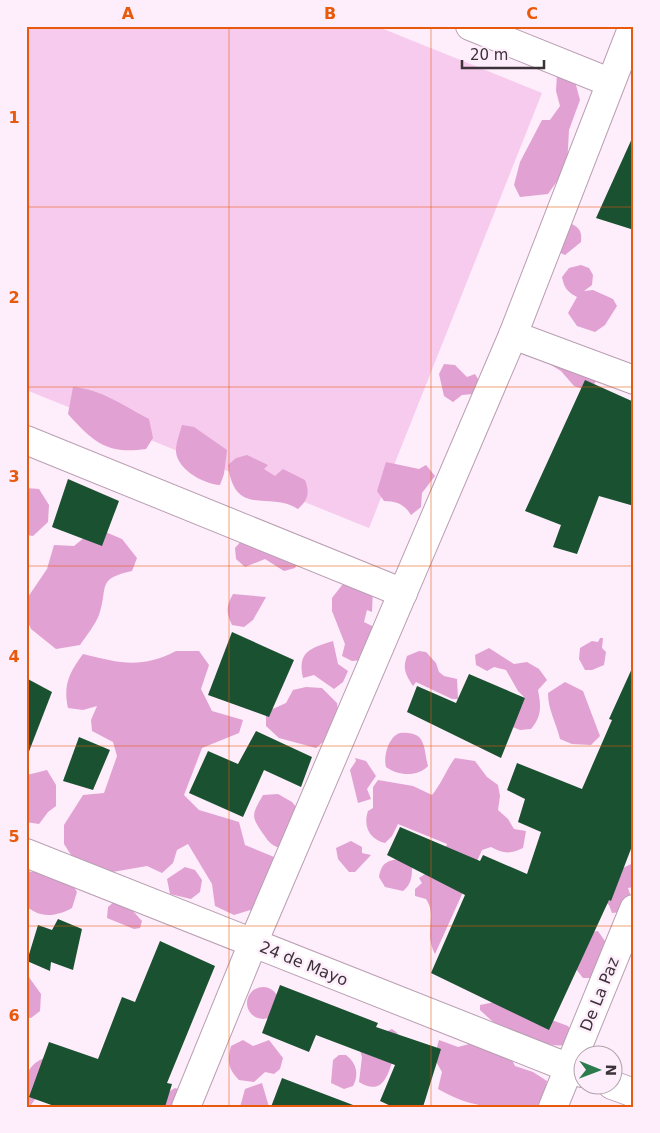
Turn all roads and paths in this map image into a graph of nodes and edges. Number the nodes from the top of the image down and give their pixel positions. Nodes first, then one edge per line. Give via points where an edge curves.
1 (470, 26) edge
2 (633, 26) edge
3 (610, 82) junction
4 (513, 335) junction
5 (634, 380) edge
6 (26, 440) edge
7 (403, 593) junction
8 (26, 853) edge
9 (634, 909) edge
10 (253, 943) junction
11 (585, 1046) edge
12 (572, 1068) edge
13 (572, 1076) edge
14 (622, 1089) edge
15 (634, 1093) edge
16 (186, 1107) edge
17 (553, 1107) edge

1 - 3 street
2 - 3 street
3 - 4 street
4 - 5 street
4 - 7 street
6 - 7 street
7 - 10 street
8 - 10 street, 24 de Mayo
9 - 11 street, De La Paz
10 - 12 street, 24 de Mayo
10 - 16 street
13 - 17 street, De La Paz
14 - 15 street

